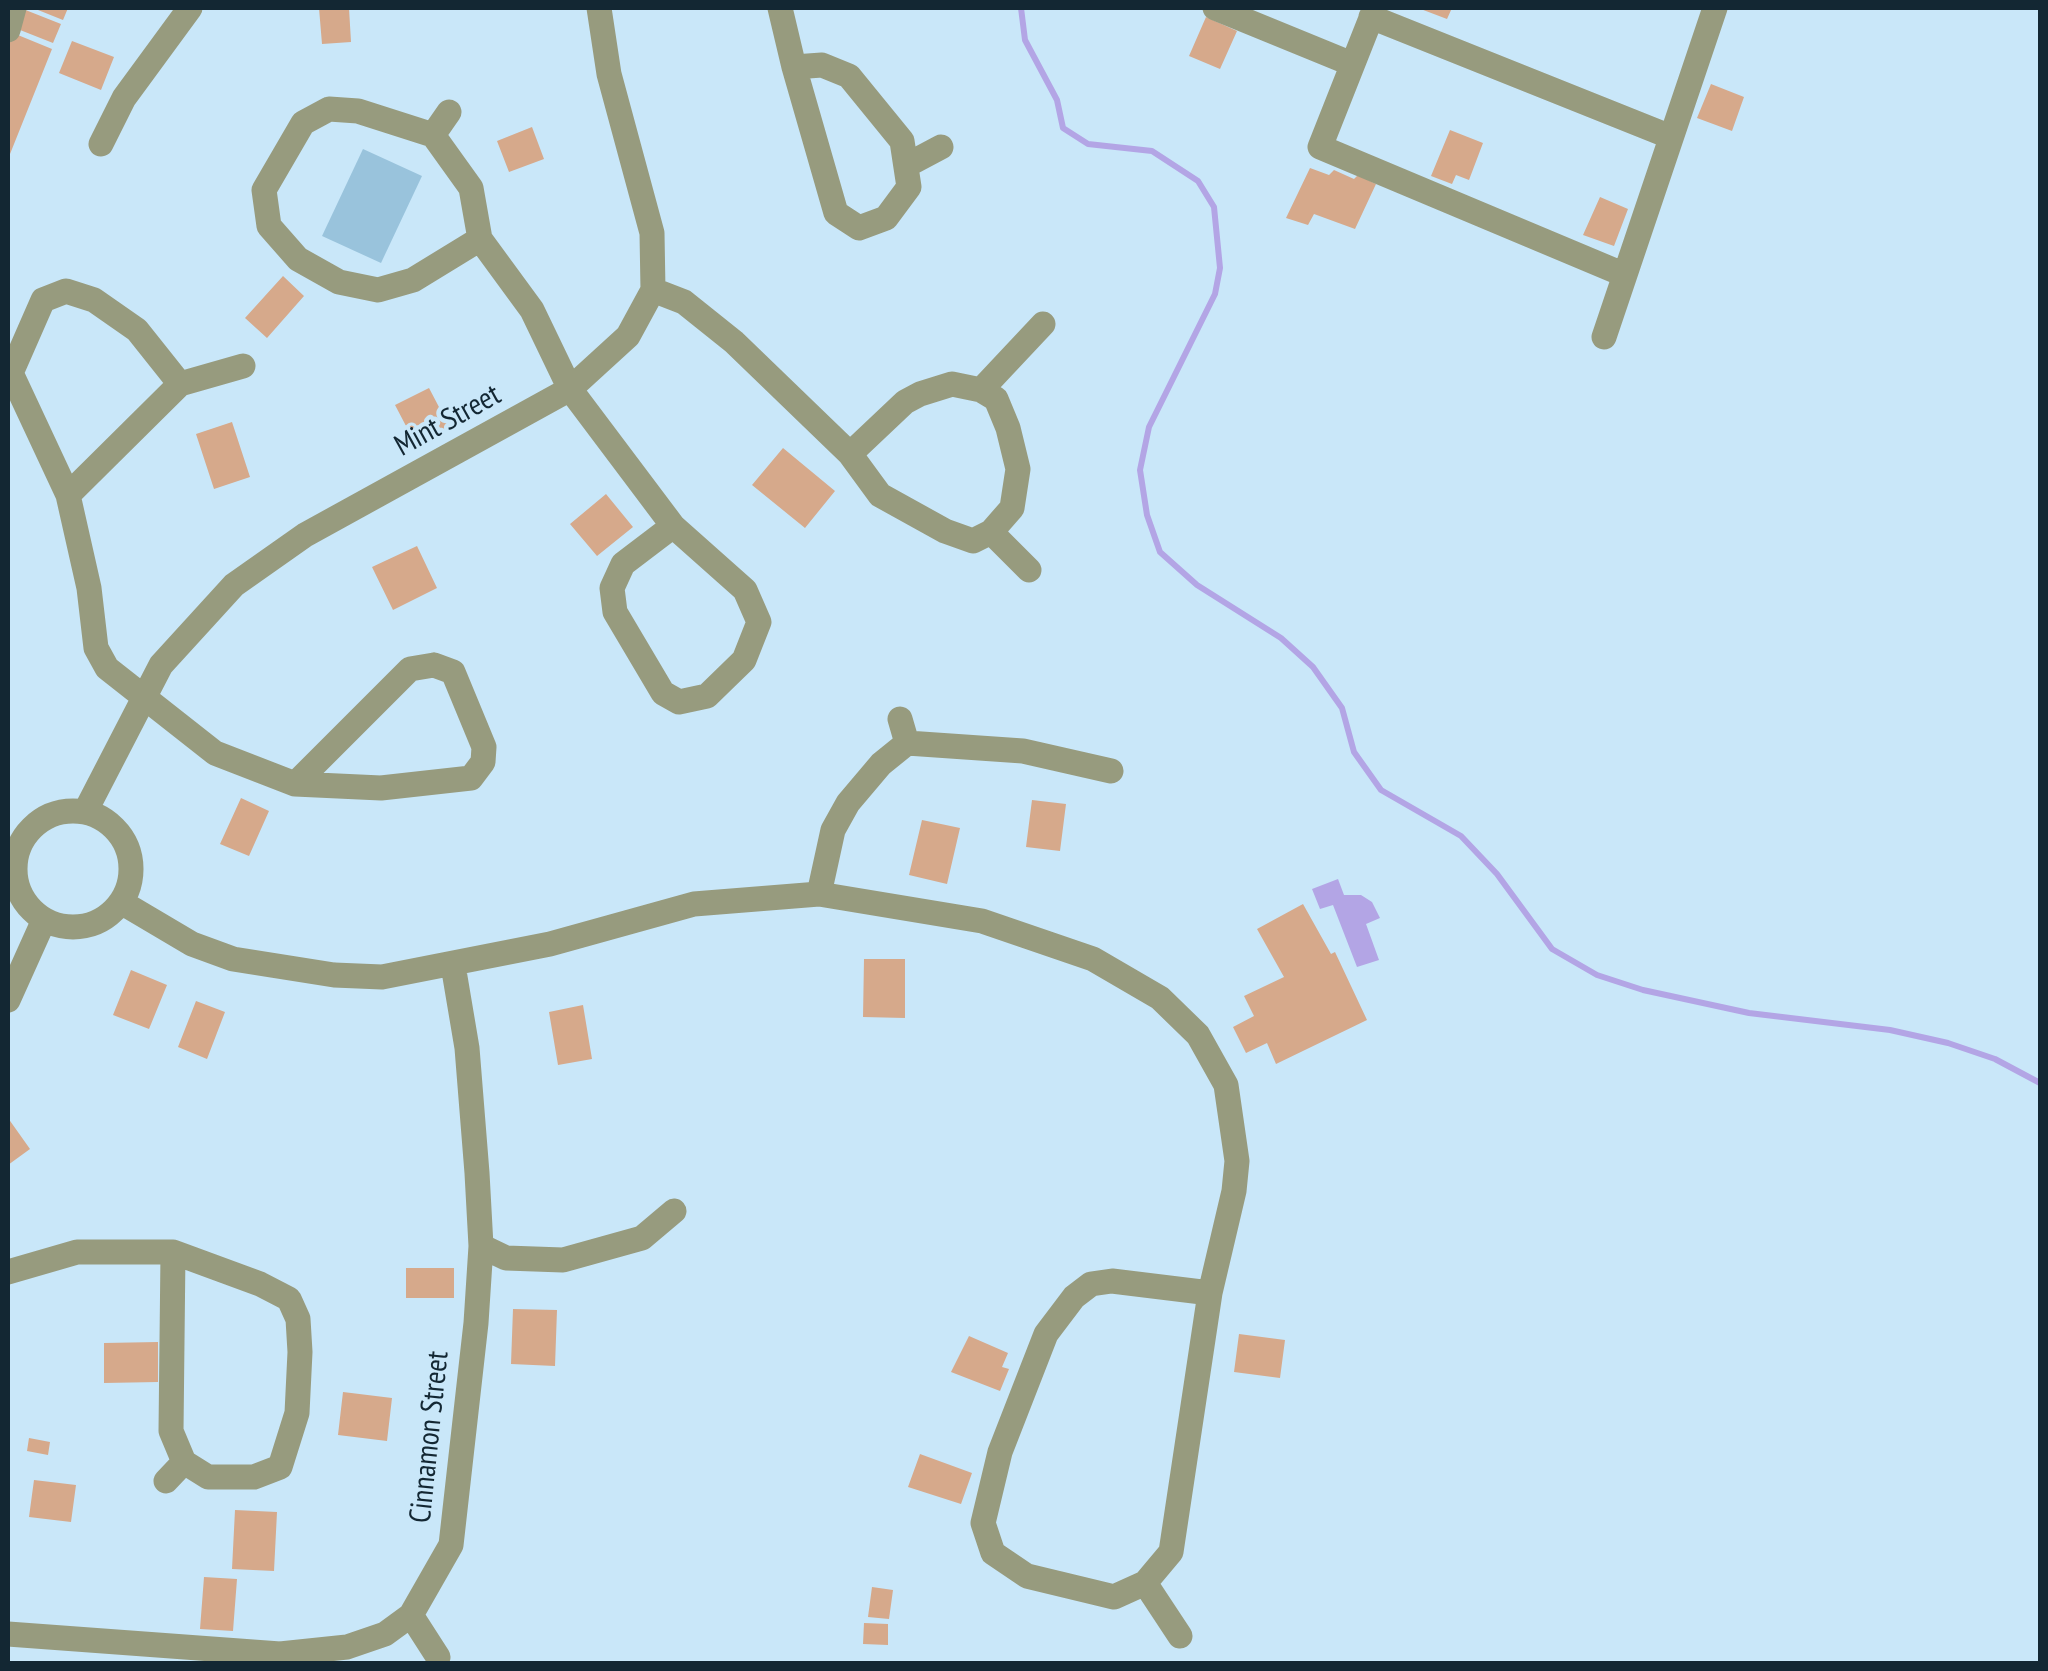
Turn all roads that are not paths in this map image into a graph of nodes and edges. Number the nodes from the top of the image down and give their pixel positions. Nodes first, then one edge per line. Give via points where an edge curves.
1 (14, 8) edge
2 (599, 8) edge
3 (780, 8) edge
4 (1215, 8) edge
5 (1714, 8) edge
6 (179, 11) edge
7 (1373, 12) edge
8 (8, 30) edge
9 (1352, 64) junction
10 (794, 67) junction
11 (449, 112) dead end
12 (432, 135) junction
13 (1671, 137) junction
14 (101, 144) dead end
15 (941, 147) dead end
16 (909, 164) junction
17 (480, 239) junction
18 (1625, 274) junction
19 (653, 290) junction
20 (1042, 324) dead end
21 (1604, 337) dead end
22 (243, 366) dead end
23 (180, 384) junction
24 (570, 389) junction
25 (981, 390) junction
26 (850, 454) junction
27 (68, 495) junction
28 (672, 526) junction
29 (991, 532) junction
30 (1030, 570) dead end
31 (144, 693) junction
32 (1111, 771) dead end
33 (295, 784) junction
34 (84, 812) junction
35 (17, 826) edge
36 (819, 894) junction
37 (121, 902) junction
38 (44, 920) junction
39 (454, 965) junction
40 (8, 1000) edge
41 (674, 1211) dead end
42 (481, 1246) junction
43 (173, 1252) junction
44 (8, 1272) edge
45 (1210, 1293) junction
46 (184, 1462) junction
47 (166, 1481) dead end
48 (1144, 1583) junction
49 (411, 1616) junction
50 (8, 1634) edge
51 (1180, 1636) dead end
52 (438, 1657) dead end

1 - 8 street
2 - 19 street, Mint Street via 609,74 652,233
3 - 10 street
4 - 9 street
5 - 13 street
6 - 14 street
7 - 9 street
7 - 13 street
9 - 18 street via 1320,147
10 - 16 street via 822,66 848,76 902,142
10 - 16 street via 836,213 859,228 886,218 909,187
11 - 12 street
12 - 17 street via 471,188
12 - 17 street via 358,111 329,110 303,122 264,190 269,226 298,259 339,282 378,290 413,280
13 - 18 street
15 - 16 street
17 - 24 street via 532,310
18 - 21 street
19 - 24 street, Mint Street via 628,336
19 - 26 street via 684,302 734,342
20 - 25 street
22 - 23 street
23 - 27 street
23 - 27 street via 138,330 94,300 66,291 43,300 11,373
24 - 28 street
24 - 31 street, Mint Street via 268,561 193,626
25 - 26 street via 952,384 920,394
25 - 29 street via 996,399 1018,469 1012,508
26 - 29 street via 880,495 945,531 973,541
27 - 31 street via 96,648 108,668
28 - 28 street via 745,590 759,622 744,660 707,696 676,712 615,612 612,588 622,564
29 - 30 street
31 - 33 street via 215,753
31 - 34 street, Mint Street
32 - 36 street via 903,731 833,830
33 - 33 street via 410,668 434,665 453,672 490,767 471,778 381,788
34 - 35 street
34 - 37 street via 117,830 127,847 131,866
35 - 38 street via 16,881
36 - 39 street via 694,904
36 - 45 street via 982,921 1093,959 1160,998 1198,1035 1226,1085 1237,1160
37 - 38 street via 94,924
37 - 39 street via 192,944 233,959 382,977
38 - 40 street
39 - 42 street, Cinnamon Street via 467,1048
41 - 42 street via 642,1238 563,1260 506,1258
42 - 49 street, Cinnamon Street via 450,1545
43 - 44 street via 77,1252
43 - 46 street via 172,1431
43 - 46 street via 289,1300 300,1352 297,1413 280,1467 254,1478 208,1477
45 - 48 street via 1171,1552
45 - 48 street via 1112,1281 1091,1284 1074,1297 1046,1334 1024,1388 983,1523 993,1553 1026,1576 1114,1597
46 - 47 street
48 - 51 street
49 - 50 street via 348,1647 280,1654
49 - 52 street

